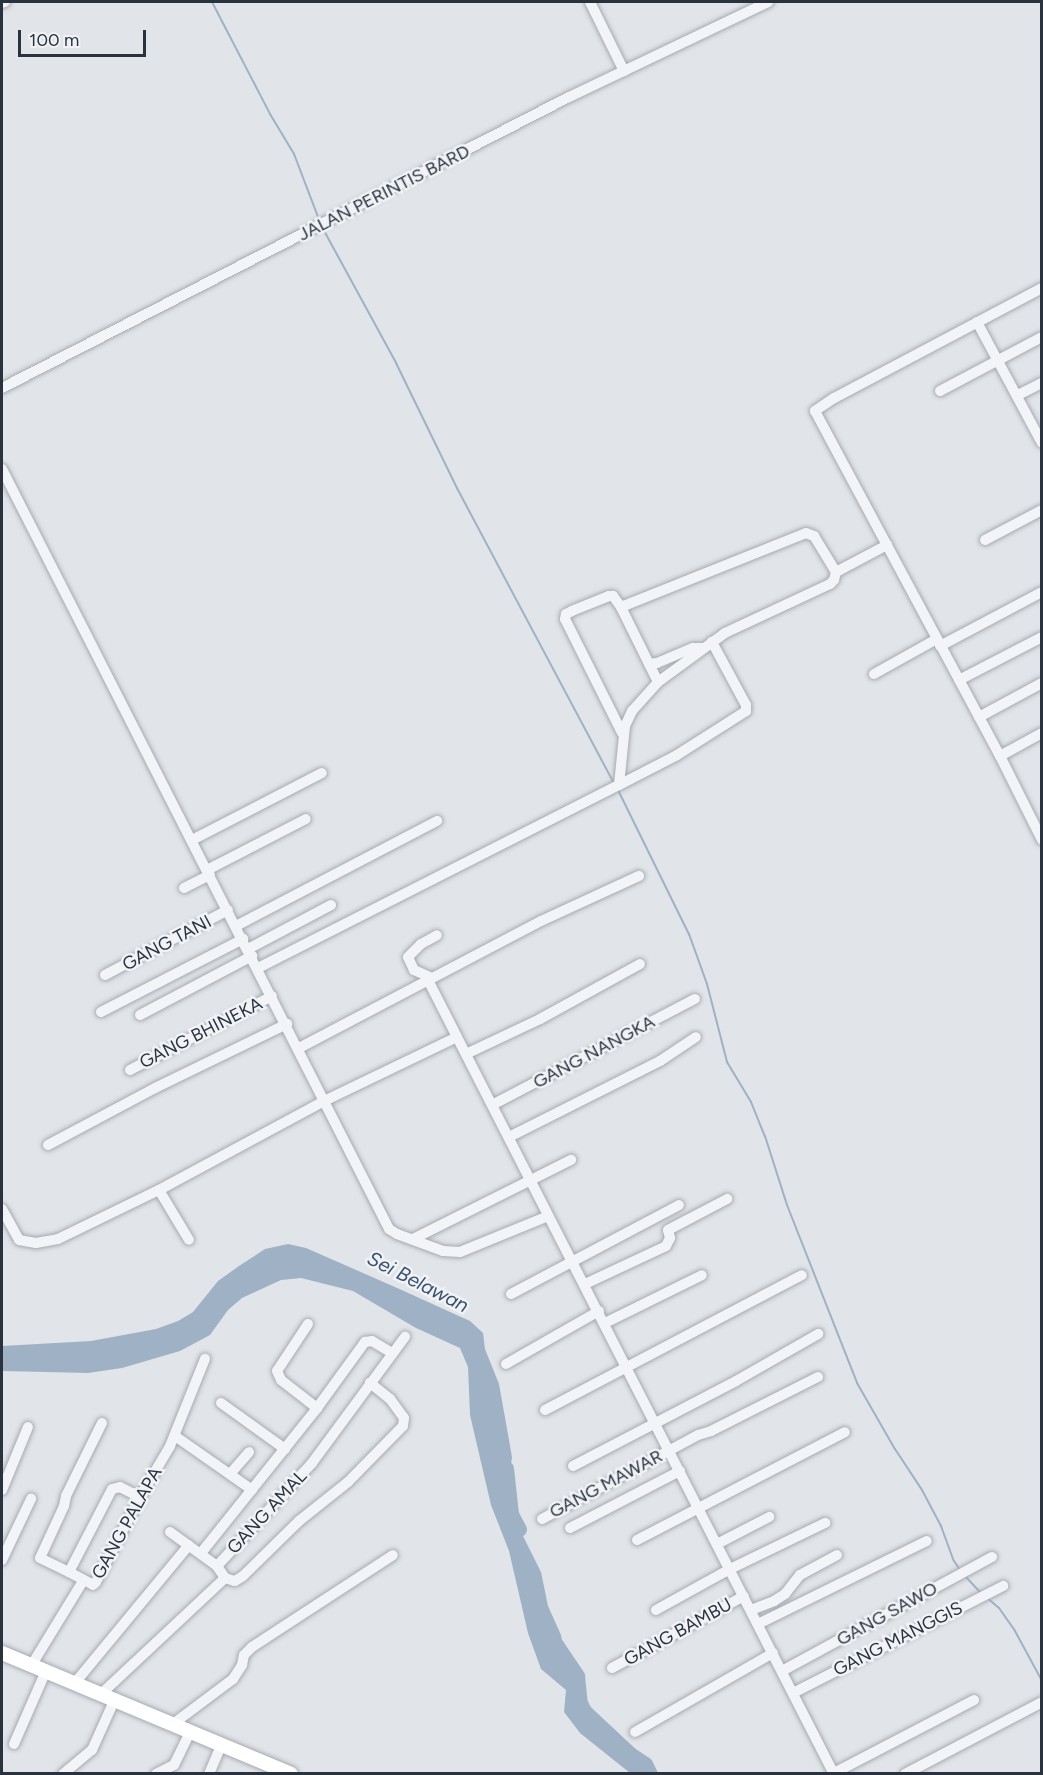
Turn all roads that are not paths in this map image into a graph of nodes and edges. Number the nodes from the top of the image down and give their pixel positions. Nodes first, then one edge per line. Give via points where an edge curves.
1 (590, 2) edge
2 (768, 2) edge
3 (624, 71) junction
4 (1041, 288) edge
5 (977, 322) junction
6 (1041, 337) edge
7 (999, 361) junction
8 (1041, 383) edge
9 (2, 388) edge
10 (940, 391) dead end
11 (1018, 395) junction
12 (1040, 436) edge
13 (2, 469) edge
14 (1041, 510) edge
15 (985, 540) dead end
16 (886, 545) junction
17 (836, 572) junction
18 (1041, 592) edge
19 (621, 608) junction
20 (1041, 637) edge
21 (938, 643) junction
22 (708, 645) junction
23 (649, 664) junction
24 (874, 674) dead end
25 (959, 680) junction
26 (658, 682) junction
27 (1041, 682) edge
28 (979, 717) junction
29 (622, 733) junction
30 (1041, 733) edge
31 (1000, 756) junction
32 (322, 773) dead end
33 (614, 787) junction
34 (306, 819) dead end
35 (437, 821) dead end
36 (192, 840) junction
37 (1041, 840) edge
38 (209, 872) junction
39 (639, 876) dead end
40 (184, 888) dead end
41 (331, 905) dead end
42 (228, 910) junction
43 (236, 926) junction
44 (437, 935) dead end
45 (243, 939) junction
46 (250, 952) junction
47 (640, 964) dead end
48 (258, 969) junction
49 (105, 975) dead end
50 (430, 979) junction
51 (272, 996) junction
52 (695, 999) dead end
53 (101, 1012) dead end
54 (140, 1015) dead end
55 (287, 1024) junction
56 (457, 1037) junction
57 (696, 1037) dead end
58 (299, 1048) junction
59 (465, 1054) junction
60 (130, 1070) dead end
61 (326, 1100) junction
62 (492, 1105) junction
63 (508, 1137) junction
64 (48, 1145) dead end
65 (571, 1160) dead end
66 (531, 1181) junction
67 (159, 1190) junction
68 (727, 1199) dead end
69 (679, 1205) dead end
70 (2, 1209) edge
71 (548, 1216) junction
72 (7, 1233) edge
73 (412, 1239) junction
74 (189, 1240) dead end
75 (573, 1261) junction
76 (702, 1275) dead end
77 (802, 1275) dead end
78 (585, 1284) junction
79 (511, 1294) dead end
80 (598, 1311) junction
81 (605, 1323) junction
82 (309, 1324) dead end
83 (818, 1334) dead end
84 (405, 1337) dead end
85 (392, 1353) junction
86 (206, 1359) dead end
87 (506, 1364) dead end
88 (628, 1368) junction
89 (818, 1377) dead end
90 (370, 1383) junction
91 (221, 1403) dead end
92 (317, 1408) junction
93 (545, 1410) dead end
94 (655, 1422) junction
95 (102, 1423) dead end
96 (28, 1427) dead end
97 (845, 1432) dead end
98 (175, 1436) junction
99 (285, 1449) junction
100 (669, 1450) junction
101 (249, 1452) dead end
102 (573, 1466) dead end
103 (680, 1471) junction
104 (230, 1474) junction
105 (2, 1490) edge
106 (252, 1490) junction
107 (140, 1497) junction
108 (31, 1499) dead end
109 (699, 1509) junction
110 (769, 1517) dead end
111 (542, 1519) dead end
112 (825, 1523) dead end
113 (570, 1528) dead end
114 (170, 1532) dead end
115 (638, 1540) dead end
116 (927, 1541) dead end
117 (717, 1544) junction
118 (189, 1545) junction
119 (201, 1553) junction
120 (393, 1555) dead end
121 (837, 1555) dead end
122 (992, 1557) dead end
123 (2, 1560) edge
124 (217, 1566) junction
125 (730, 1569) junction
126 (69, 1572) junction
127 (225, 1578) junction
128 (83, 1581) junction
129 (998, 1588) dead end
130 (744, 1596) junction
131 (656, 1610) dead end
132 (751, 1610) junction
133 (758, 1624) junction
134 (2, 1653) edge
135 (773, 1653) junction
136 (31, 1666) junction
137 (612, 1668) dead end
138 (782, 1671) junction
139 (45, 1672) junction
140 (74, 1684) junction
141 (793, 1693) junction
142 (100, 1695) junction
143 (975, 1700) dead end
144 (114, 1701) junction
145 (1041, 1702) edge
146 (173, 1725) junction
147 (190, 1732) junction
148 (635, 1732) dead end
149 (14, 1744) dead end
150 (222, 1744) junction
151 (63, 1773) edge
152 (156, 1773) edge
153 (209, 1773) edge
154 (291, 1773) edge
155 (834, 1773) edge
156 (905, 1773) edge

1 - 3 street
2 - 3 street, JALAN PERINTIS BARD
3 - 9 street, JALAN PERINTIS BARD
4 - 5 street
5 - 7 street
5 - 16 street via 815,411
6 - 7 street
7 - 10 street
7 - 11 street
8 - 11 street
11 - 12 street
13 - 36 street
14 - 15 street
16 - 17 street
16 - 21 street
17 - 19 street via 814,536 807,533
17 - 22 street via 830,584 747,622
18 - 21 street
19 - 23 street
19 - 29 street via 609,596 566,614 565,619
20 - 25 street
21 - 24 street
21 - 25 street
22 - 23 street
22 - 26 street
22 - 33 street via 746,711 677,755
23 - 26 street
25 - 28 street
26 - 29 street via 632,711
27 - 28 street
28 - 31 street
29 - 33 street
30 - 31 street
31 - 37 street
32 - 36 street
33 - 48 street
34 - 38 street
35 - 43 street
36 - 38 street
38 - 40 street
38 - 42 street
39 - 50 street
41 - 46 street
42 - 43 street
42 - 49 street, GANG TANI
43 - 45 street
44 - 50 street via 408,957 414,970
45 - 46 street
45 - 53 street
46 - 48 street
46 - 54 street
47 - 59 street via 540,1019
48 - 51 street
50 - 56 street
50 - 58 street
51 - 55 street
51 - 60 street, GANG BHINEKA
52 - 62 street, GANG NANGKA
55 - 58 street
55 - 64 street
56 - 59 street
56 - 61 street
57 - 63 street via 599,1094
58 - 61 street
59 - 62 street
61 - 67 street
61 - 73 street via 389,1228
62 - 63 street
63 - 66 street
65 - 66 street
66 - 71 street
66 - 73 street
67 - 72 street via 45,1243 28,1243
67 - 74 street
68 - 78 street via 668,1230 666,1246
69 - 75 street
70 - 72 street
71 - 73 street via 460,1252 443,1251
71 - 75 street
75 - 78 street
75 - 79 street
76 - 81 street
77 - 88 street
78 - 80 street
80 - 81 street
80 - 87 street
81 - 88 street
82 - 92 street via 277,1371 281,1380
83 - 94 street
84 - 85 street, GANG AMAL
85 - 90 street, GANG AMAL
85 - 92 street via 366,1341
86 - 98 street, GANG PALAPA
88 - 93 street
88 - 94 street
89 - 100 street, GANG MAWAR
90 - 124 street, GANG AMAL via 312,1463
90 - 127 street via 390,1399 404,1418 404,1426 243,1576 235,1581
91 - 99 street
92 - 99 street
94 - 100 street
94 - 102 street
95 - 126 street via 40,1553 43,1559
96 - 105 street
97 - 109 street
98 - 104 street
98 - 107 street, GANG PALAPA
99 - 106 street
100 - 103 street
100 - 111 street, GANG MAWAR
101 - 104 street
103 - 109 street
103 - 113 street
104 - 106 street
106 - 119 street
107 - 126 street via 120,1487 112,1489
107 - 128 street, GANG PALAPA via 96,1582 93,1585
108 - 123 street
109 - 115 street
109 - 117 street
110 - 117 street
112 - 125 street
114 - 118 street
116 - 133 street
117 - 125 street
118 - 119 street
118 - 140 street
119 - 124 street
120 - 146 street via 252,1647 233,1679
121 - 132 street via 800,1575 785,1594
122 - 138 street, GANG SAWO
124 - 127 street, GANG AMAL
125 - 130 street
125 - 131 street
126 - 128 street
127 - 142 street, GANG AMAL
128 - 136 street, GANG PALAPA
129 - 141 street, GANG MANGGIS
130 - 132 street
130 - 137 street, GANG BAMBU
132 - 133 street
133 - 135 street
134 - 136 main road
135 - 138 street
135 - 148 street
136 - 139 main road
138 - 141 street
139 - 140 main road
139 - 149 street
140 - 142 main road
141 - 155 street
142 - 144 main road
143 - 155 street
144 - 146 main road
144 - 151 street via 92,1750
145 - 156 street
146 - 147 main road
147 - 150 main road
147 - 152 street via 174,1765
150 - 153 street
150 - 154 main road

